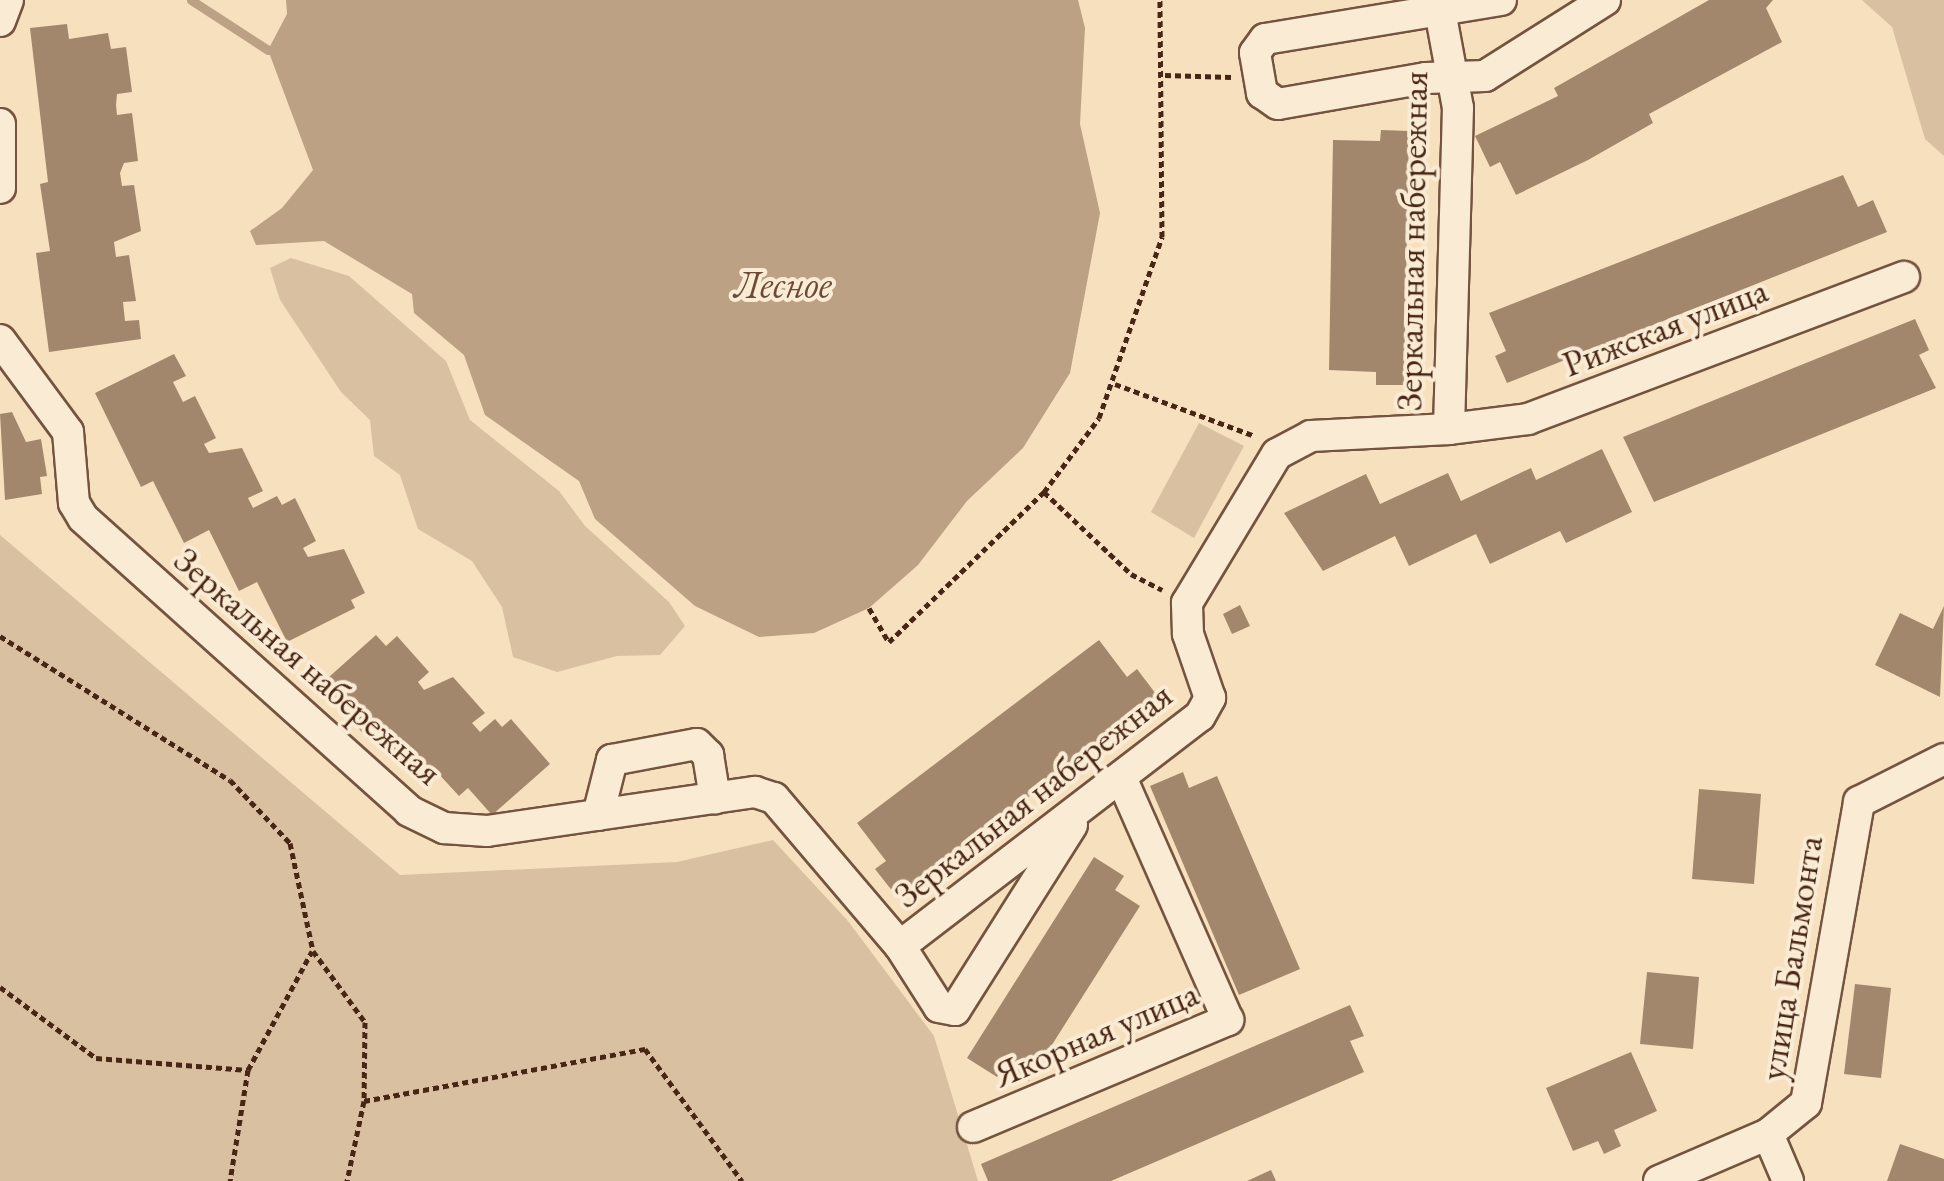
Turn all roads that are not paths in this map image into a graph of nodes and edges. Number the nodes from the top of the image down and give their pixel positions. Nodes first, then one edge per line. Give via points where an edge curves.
1 (1501, 0) edge
2 (1605, 0) edge
3 (1440, 6) edge
4 (1457, 76) junction
5 (0, 124) edge
6 (0, 188) edge
7 (1904, 277) dead end
8 (0, 340) edge
9 (1449, 429) junction
10 (1944, 759) edge
11 (1122, 780) junction
12 (715, 798) junction
13 (1081, 811) junction
14 (598, 815) junction
15 (900, 946) junction
16 (973, 1127) dead end
17 (1768, 1134) junction
18 (1659, 1181) edge
19 (1788, 1181) edge

1 - 3 street
2 - 4 street via 1485,76
3 - 4 street, Зеркальная набережная
3 - 4 street via 1265,39 1255,53 1262,93 1278,104
4 - 9 street, Зеркальная набережная
5 - 6 street
7 - 9 street, Рижская улица via 1528,419
8 - 14 street, Зеркальная набережная via 68,432 74,503 83,518 409,811 444,828 487,831
9 - 11 street, Зеркальная набережная via 1311,436 1277,454 1187,603 1188,634 1210,698 1200,716
10 - 17 street, улица Бальмонта via 1859,802 1814,1084 1793,1120
11 - 13 street, Зеркальная набережная
11 - 16 street, Якорная улица via 1228,1020
12 - 14 street, Зеркальная набережная
12 - 14 street via 708,755 697,744 612,760
12 - 15 street, Зеркальная набережная via 755,792 774,798
13 - 15 street, Зеркальная набережная
13 - 15 street via 955,1010 939,1007
17 - 18 street, улица Бальмонта
17 - 19 street

